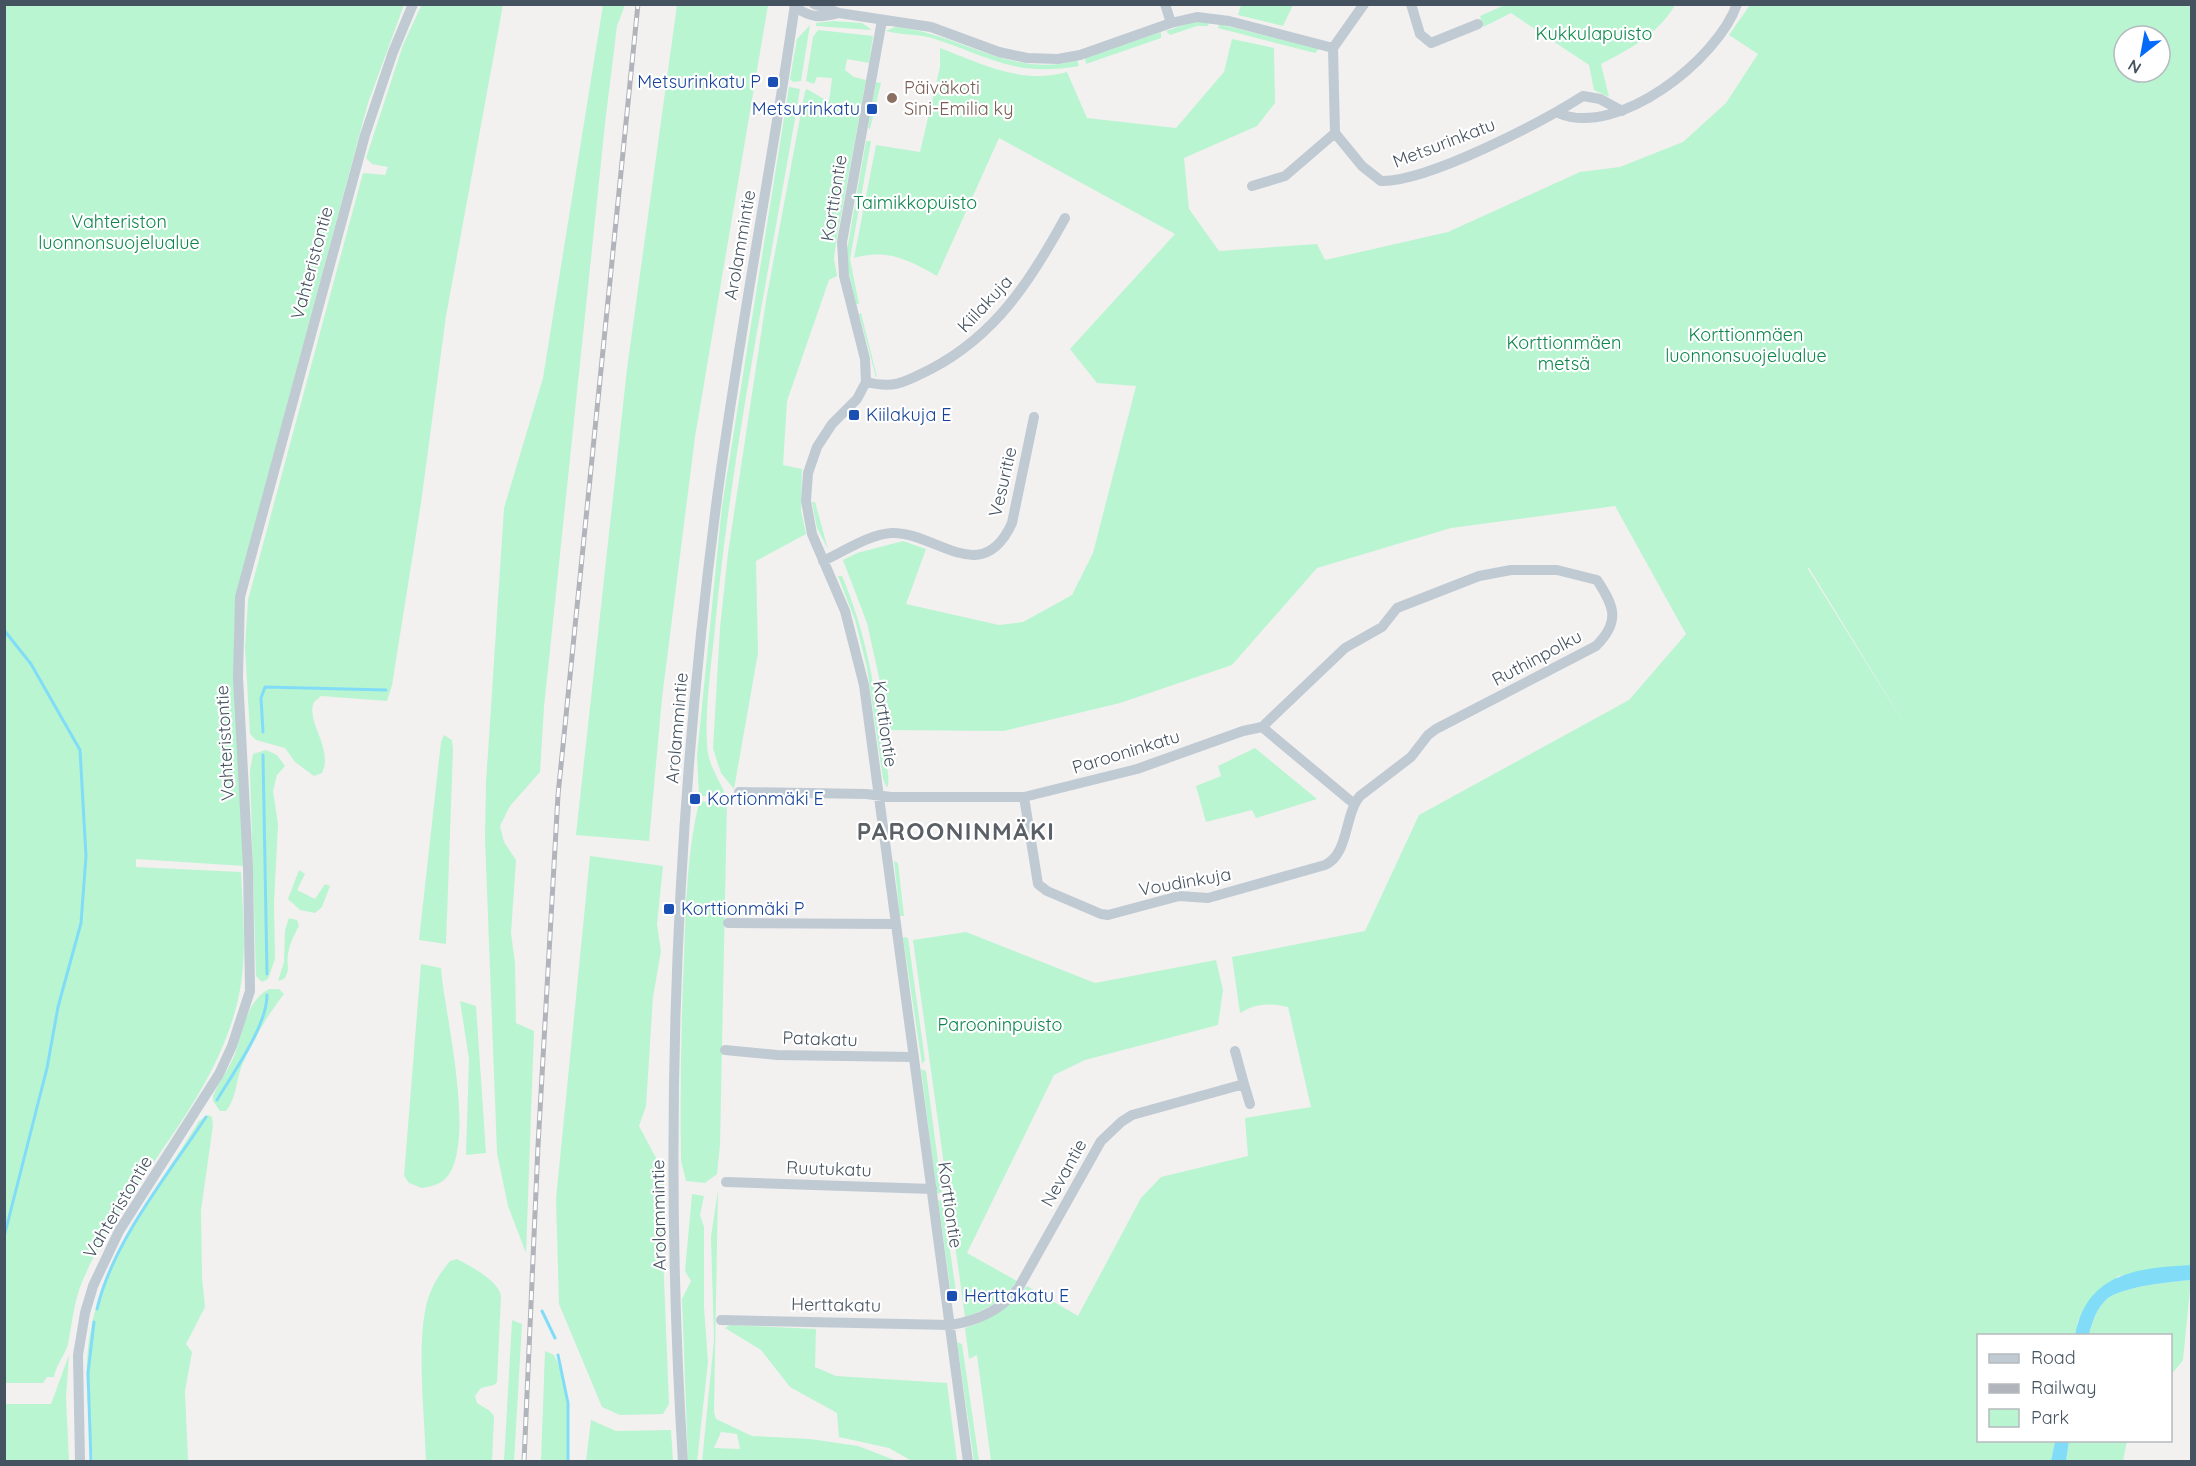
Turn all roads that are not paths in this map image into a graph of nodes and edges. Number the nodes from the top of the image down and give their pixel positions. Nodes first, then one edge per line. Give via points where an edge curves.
1 (413, 4) edge
2 (814, 4) edge
3 (1165, 4) edge
4 (1364, 4) edge
5 (1411, 4) edge
6 (1737, 4) edge
7 (799, 5) edge
8 (839, 13) junction
9 (882, 20) junction
10 (1171, 22) junction
11 (1478, 24) dead end
12 (1333, 48) junction
13 (1622, 111) junction
14 (1558, 113) junction
15 (1335, 133) junction
16 (1252, 186) dead end
17 (1065, 218) dead end
18 (866, 382) junction
19 (1034, 417) dead end
20 (823, 561) junction
21 (1262, 727) junction
22 (739, 792) dead end
23 (878, 795) junction
24 (1024, 797) junction
25 (1353, 804) junction
26 (728, 923) dead end
27 (895, 924) junction
28 (725, 1050) dead end
29 (1235, 1051) dead end
30 (914, 1057) junction
31 (1244, 1084) junction
32 (1250, 1104) dead end
33 (726, 1182) dead end
34 (932, 1189) junction
35 (721, 1320) dead end
36 (950, 1324) junction
37 (80, 1461) edge
38 (683, 1461) edge
39 (968, 1461) edge

1 - 37 street, Vahteristontie via 359,155 240,597 238,678 249,878 250,991 219,1074 119,1230 93,1286 78,1355
2 - 8 street
3 - 10 street
4 - 12 street
5 - 11 street via 1419,34 1431,44
6 - 13 street via 1715,41 1677,78
7 - 8 street via 814,17
7 - 38 street, Arolammintie via 716,507 687,798 675,1106
8 - 9 street
9 - 10 street via 931,27 1014,57 1041,59 1080,55
9 - 18 street, Korttiontie via 842,242 843,269 865,359
10 - 12 street via 1214,17
12 - 15 street
13 - 14 street via 1581,117
13 - 14 street, Metsurinkatu via 1600,99 1583,96
14 - 15 street, Metsurinkatu via 1455,160 1392,181 1381,181 1368,172
15 - 16 street via 1285,176
17 - 18 street, Kiilakuja via 1030,280 974,342 900,385
18 - 20 street, Korttiontie via 857,399 826,431 808,473 808,516
19 - 20 street, Vesuritie via 1012,523 1008,534 994,548 965,556 911,536 890,533
20 - 23 street, Korttiontie via 845,611 864,685
21 - 24 street, Parooninkatu via 1243,730 1137,769
21 - 25 street
21 - 25 street, Ruthinpolku via 1345,648 1382,627 1397,608 1479,576 1512,570 1557,570 1597,580 1614,610 1604,638 1596,646 1436,729 1411,757
22 - 23 street, Parooninkatu
23 - 24 street, Parooninkatu
23 - 27 street, Korttiontie
24 - 25 street, Voudinkuja via 1038,884 1108,915 1179,896 1208,897 1325,865 1339,851
26 - 27 street
27 - 30 street, Korttiontie
28 - 30 street, Patakatu
29 - 31 street
30 - 34 street, Korttiontie
31 - 32 street
31 - 36 street, Nevantie via 1132,1115 1121,1122 1093,1152 1026,1277 1010,1299 986,1315
33 - 34 street, Ruutukatu
34 - 36 street, Korttiontie
35 - 36 street, Herttakatu
36 - 39 street, Korttiontie

